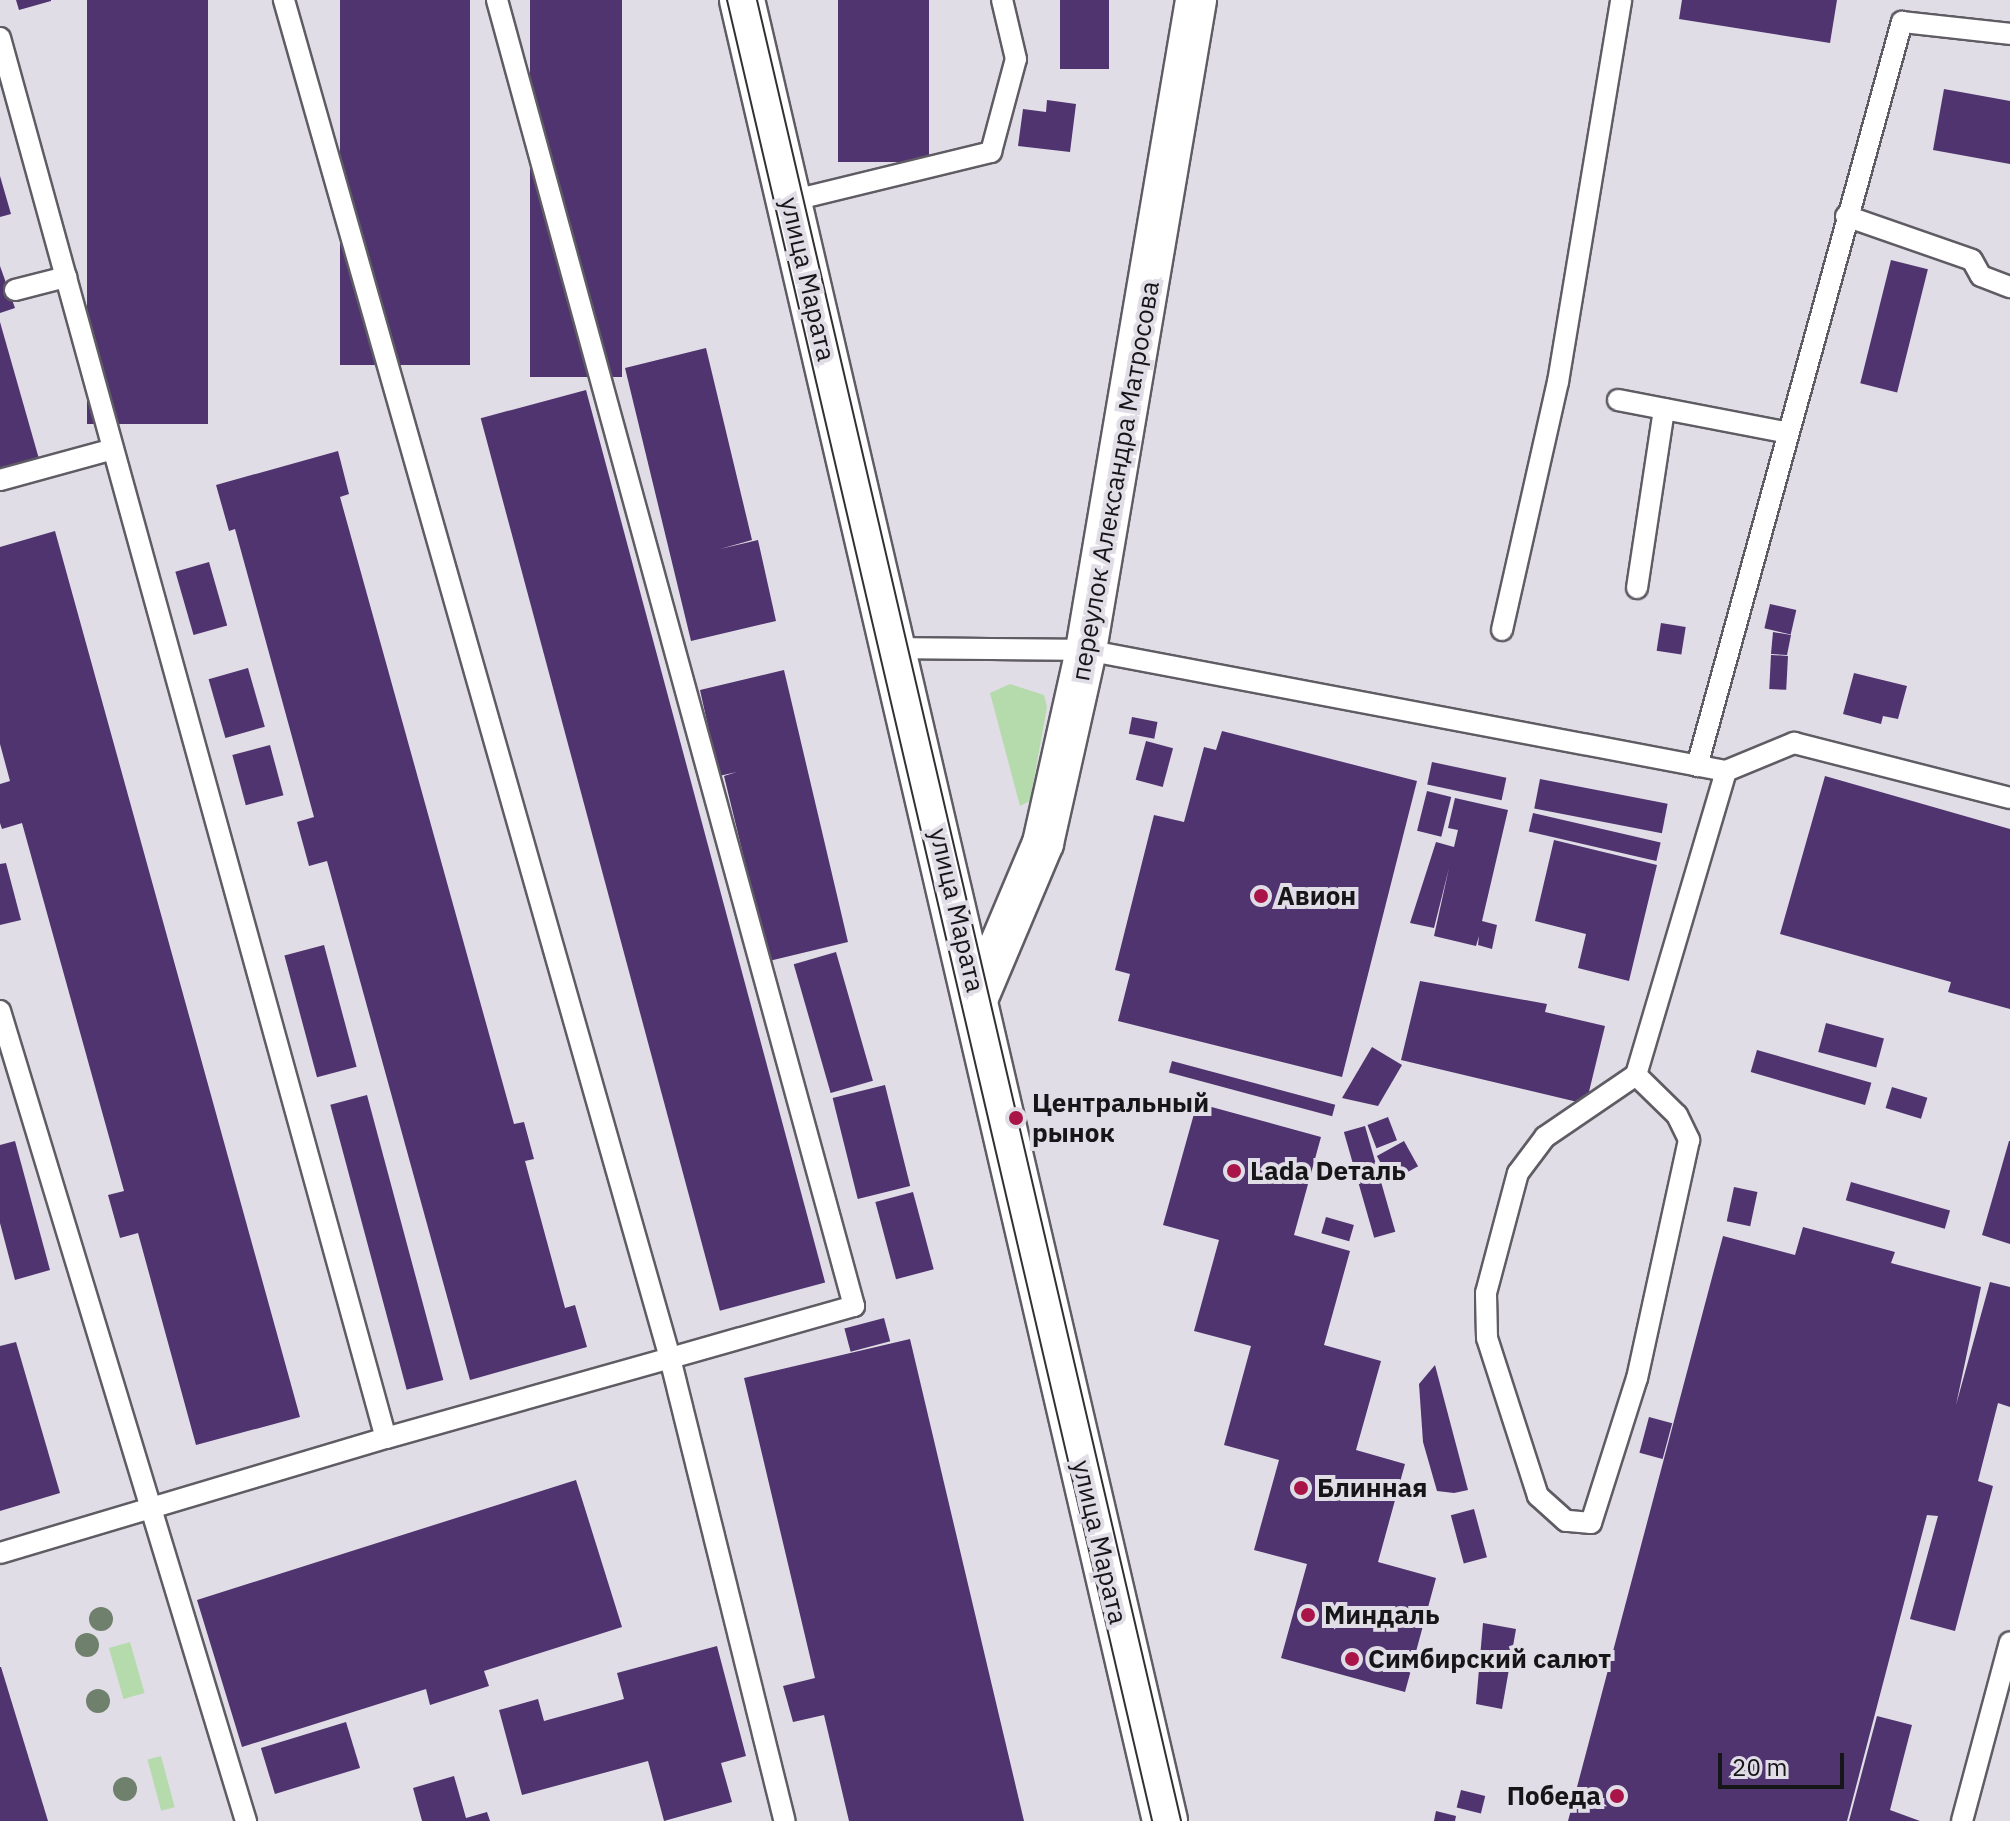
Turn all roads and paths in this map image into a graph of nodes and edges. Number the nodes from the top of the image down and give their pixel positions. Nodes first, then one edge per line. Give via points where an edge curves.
1 (284, 0) edge
2 (497, 0) edge
3 (742, 0) edge
4 (1002, 0) edge
5 (1196, 0) edge
6 (1621, 0) edge
7 (2010, 34) edge
8 (0, 38) edge
9 (790, 201) junction
10 (1846, 216) junction
11 (66, 277) junction
12 (2010, 287) edge
13 (15, 290) dead end
14 (1618, 400) dead end
15 (1664, 409) junction
16 (1784, 432) junction
17 (113, 449) junction
18 (0, 480) edge
19 (1637, 588) dead end
20 (1502, 630) dead end
21 (895, 648) junction
22 (1086, 650) junction
23 (1697, 766) junction
24 (1726, 771) junction
25 (2010, 798) edge
26 (978, 997) junction
27 (0, 1011) edge
28 (1636, 1075) junction
29 (670, 1358) junction
30 (386, 1438) junction
31 (146, 1510) junction
32 (0, 1553) edge
33 (2010, 1642) edge
34 (246, 1821) edge
35 (785, 1821) edge
36 (1165, 1821) edge
37 (1962, 1821) edge

1 - 29 lane
2 - 29 lane via 854,1306
3 - 9 street, улица Марата
4 - 9 lane via 1016,59 991,152
5 - 22 street, переулок Александра Матросова
6 - 20 lane via 1558,382
7 - 10 lane via 1902,22
8 - 11 lane
9 - 21 street, улица Марата
10 - 12 lane via 1972,260 1981,276
10 - 16 lane
11 - 13 lane
11 - 17 lane
14 - 15 lane
15 - 16 lane
15 - 19 lane
16 - 23 lane
17 - 18 lane
17 - 30 lane
21 - 22 lane
21 - 26 street, улица Марата
22 - 23 lane
22 - 26 street, переулок Александра Матросова via 1043,843
23 - 24 lane
24 - 25 lane via 1794,743
24 - 28 lane
26 - 36 street, улица Марата
27 - 31 lane
28 - 28 lane via 1545,1137 1518,1173 1486,1293 1487,1338 1538,1496 1566,1521 1591,1523 1637,1378 1689,1140 1677,1115
29 - 30 lane
29 - 35 lane
30 - 31 lane
31 - 32 lane
31 - 34 lane
33 - 37 lane

